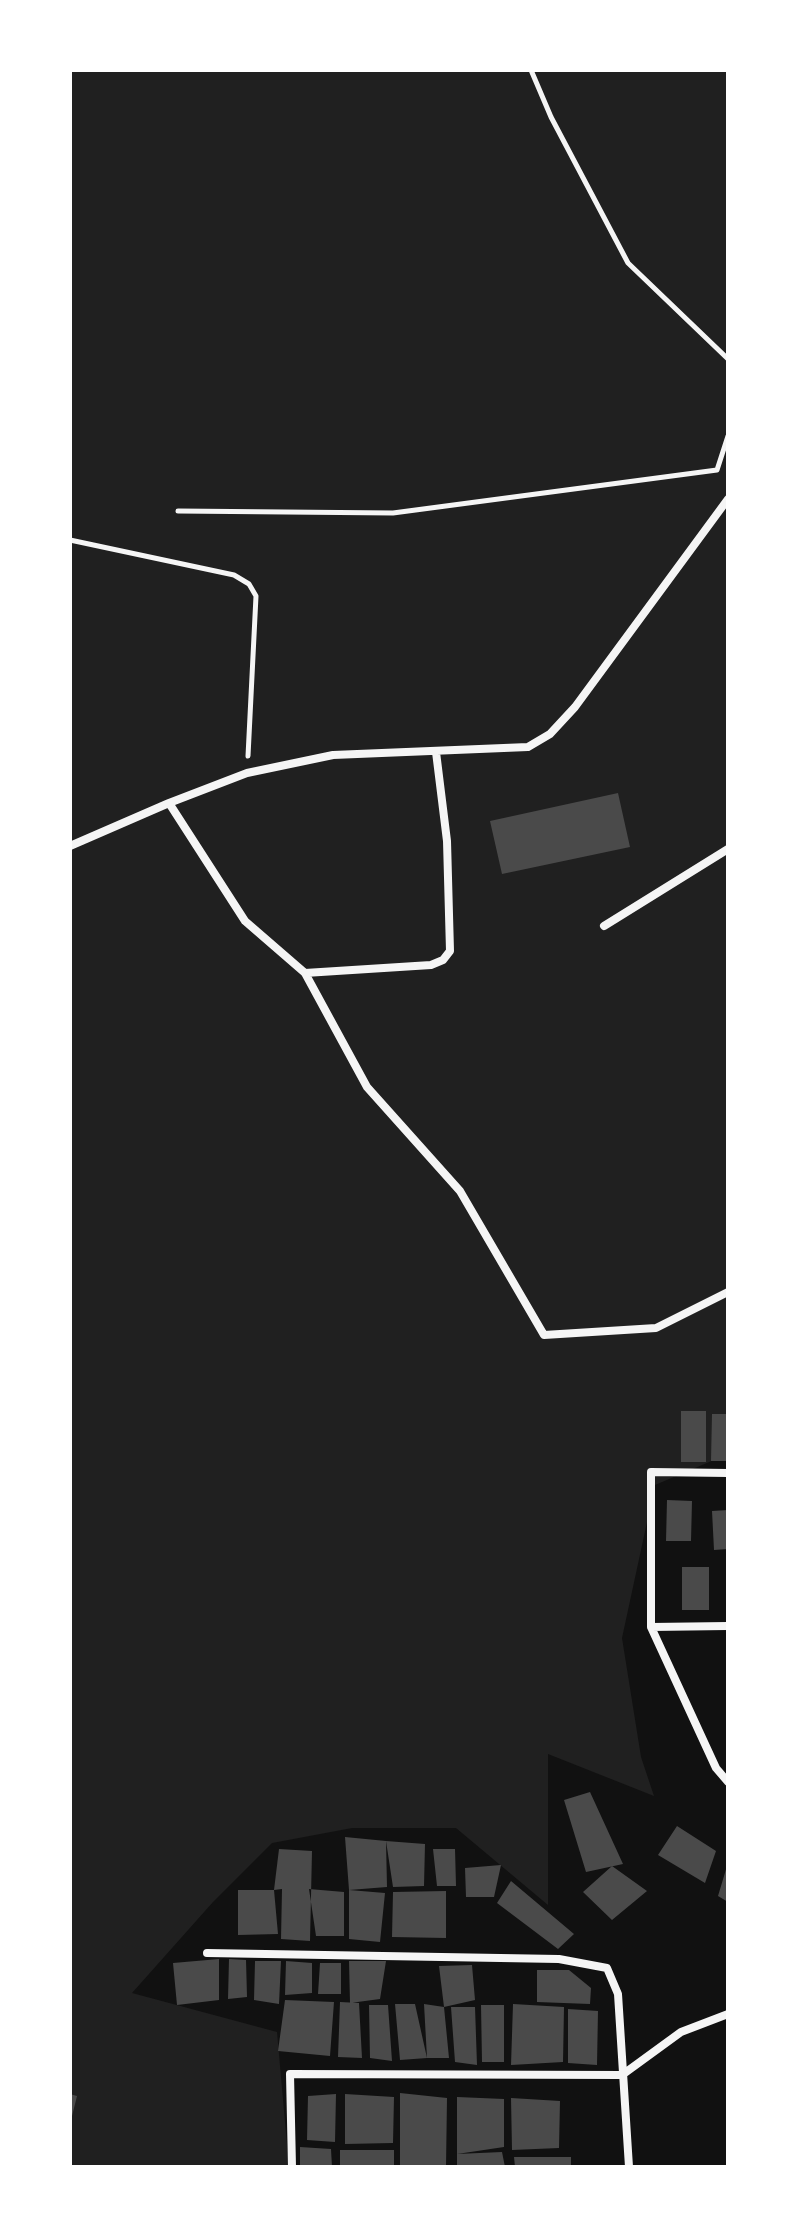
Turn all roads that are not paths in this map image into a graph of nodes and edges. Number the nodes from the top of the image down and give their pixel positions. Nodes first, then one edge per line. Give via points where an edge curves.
1 (728, 499) edge
2 (436, 752) junction
3 (169, 803) junction
4 (70, 846) edge
5 (728, 849) edge
6 (604, 926) dead end
7 (305, 973) junction
8 (728, 1292) edge
9 (728, 1473) edge
10 (728, 1626) edge
11 (651, 1627) junction
12 (716, 1768) junction
13 (728, 1768) edge
14 (728, 1782) edge
15 (207, 1953) dead end
16 (728, 2014) edge
17 (622, 2075) junction
18 (292, 2167) edge
19 (629, 2167) edge

1 - 2 street via 550,734 528,747
2 - 3 street via 333,755 247,773
2 - 7 street via 447,841 450,951 431,965
3 - 4 street
3 - 7 street via 245,921
5 - 6 street
7 - 8 street via 367,1087 460,1191 544,1335 656,1328
9 - 11 street via 651,1472
10 - 11 street
11 - 12 street
12 - 13 street
12 - 14 street
15 - 17 street via 559,1959 607,1968 618,1994
16 - 17 street via 681,2032
17 - 18 street via 290,2074
17 - 19 street

